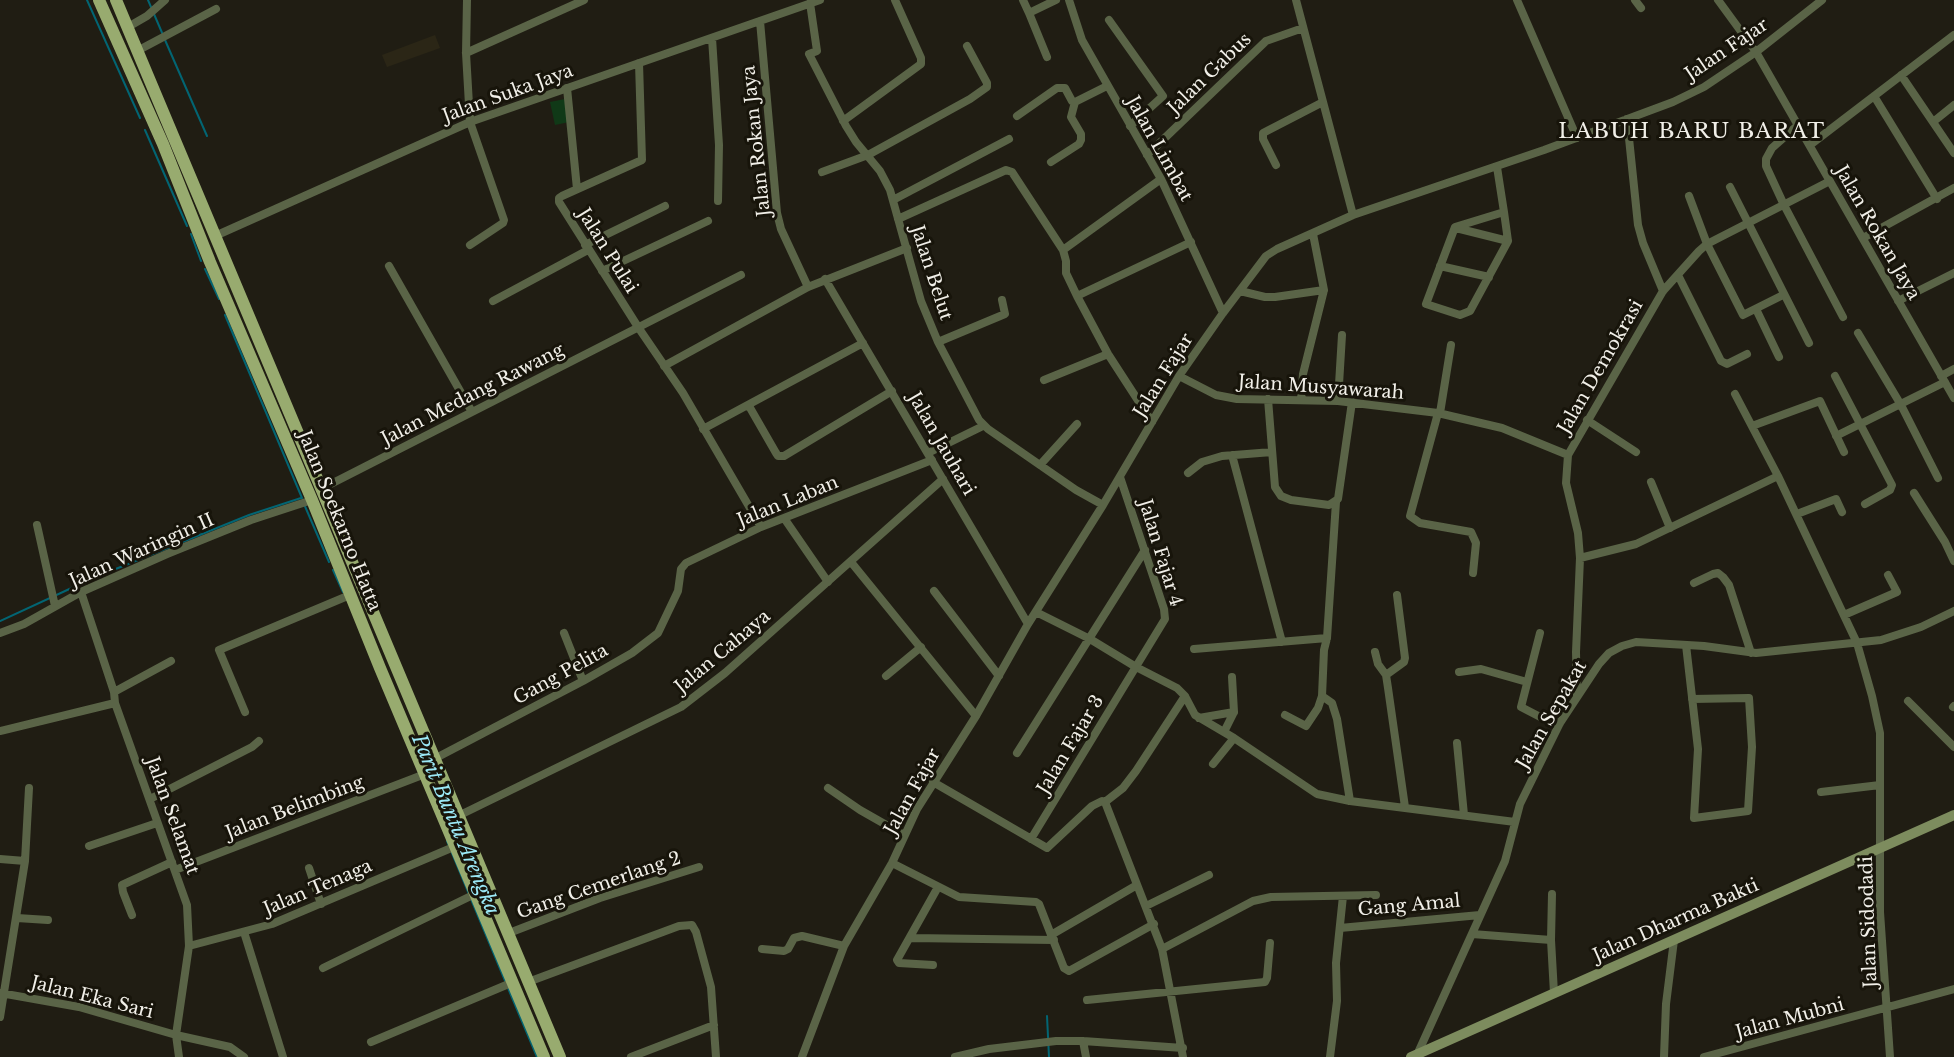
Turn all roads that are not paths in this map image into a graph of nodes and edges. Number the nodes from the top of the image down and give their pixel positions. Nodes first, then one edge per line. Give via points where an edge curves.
1 (99, 0) edge
2 (116, 0) edge
3 (165, 0) edge
4 (467, 0) edge
5 (585, 0) edge
6 (820, 0) edge
7 (895, 0) edge
8 (1023, 0) edge
9 (1056, 0) edge
10 (1069, 0) edge
11 (1296, 0) edge
12 (1517, 0) edge
13 (1635, 0) edge
14 (1718, 0) edge
15 (1822, 0) edge
16 (810, 3) junction
17 (1641, 8) dead end
18 (216, 9) dead end
19 (1029, 13) junction
20 (1109, 20) dead end
21 (760, 21) junction
22 (128, 27) junction
23 (1303, 28) junction
24 (1954, 35) edge
25 (712, 38) junction
26 (967, 46) dead end
27 (137, 51) junction
28 (1756, 52) junction
29 (466, 53) junction
30 (1047, 57) dead end
31 (639, 63) junction
32 (1901, 75) junction
33 (1107, 86) junction
34 (567, 88) junction
35 (1874, 96) junction
36 (1075, 102) junction
37 (1323, 102) junction
38 (1954, 105) edge
39 (1017, 116) dead end
40 (1627, 119) junction
41 (843, 121) junction
42 (470, 122) junction
43 (1933, 122) junction
44 (1798, 125) junction
45 (1130, 126) junction
46 (1577, 138) junction
47 (175, 139) junction
48 (1010, 139) dead end
49 (163, 144) junction
50 (1810, 145) junction
51 (1953, 149) edge
52 (868, 154) junction
53 (1147, 155) junction
54 (1052, 162) dead end
55 (1276, 165) dead end
56 (1497, 167) junction
57 (822, 172) dead end
58 (1161, 178) junction
59 (1830, 181) junction
60 (1730, 187) dead end
61 (1954, 188) edge
62 (577, 189) junction
63 (1689, 196) dead end
64 (893, 200) junction
65 (1937, 200) junction
66 (718, 201) dead end
67 (1784, 205) junction
68 (665, 207) dead end
69 (1504, 212) junction
70 (1353, 215) junction
71 (898, 219) junction
72 (708, 221) dead end
73 (1748, 222) junction
74 (1455, 227) junction
75 (1313, 234) junction
76 (215, 236) junction
77 (1863, 238) junction
78 (1508, 241) junction
79 (1191, 242) junction
80 (1707, 244) junction
81 (470, 245) dead end
82 (586, 248) junction
83 (907, 248) junction
84 (1063, 250) junction
85 (389, 266) dead end
86 (1440, 266) junction
87 (602, 271) junction
88 (1954, 273) edge
89 (1678, 274) junction
90 (741, 275) dead end
91 (1490, 277) junction
92 (825, 279) junction
93 (808, 287) junction
94 (1324, 290) junction
95 (1240, 291) junction
96 (1663, 291) junction
97 (1783, 295) junction
98 (1077, 296) junction
99 (1002, 300) dead end
100 (493, 301) dead end
101 (1898, 302) junction
102 (1756, 309) junction
103 (1223, 313) junction
104 (1843, 317) dead end
105 (638, 327) junction
106 (1858, 333) dead end
107 (1342, 334) dead end
108 (938, 342) junction
109 (863, 343) junction
110 (1809, 343) dead end
111 (1451, 345) dead end
112 (1108, 354) junction
113 (1747, 354) dead end
114 (1779, 357) dead end
115 (664, 366) junction
116 (1954, 369) edge
117 (1179, 376) junction
118 (1835, 376) dead end
119 (1943, 379) junction
120 (1044, 380) dead end
121 (892, 391) junction
122 (1735, 394) dead end
123 (1954, 398) edge
124 (1268, 399) junction
125 (1301, 400) junction
126 (1338, 401) junction
127 (1352, 402) junction
128 (1901, 405) junction
129 (748, 406) junction
130 (472, 412) junction
131 (1439, 413) junction
132 (1587, 420) junction
133 (1152, 422) junction
134 (1077, 424) dead end
135 (1862, 424) junction
136 (983, 426) junction
137 (1752, 426) junction
138 (703, 429) junction
139 (1836, 436) junction
140 (1272, 452) junction
141 (1636, 452) dead end
142 (1844, 452) dead end
143 (1232, 455) junction
144 (1568, 455) junction
145 (930, 457) junction
146 (1040, 465) junction
147 (1188, 473) dead end
148 (1778, 476) junction
149 (1120, 477) junction
150 (1938, 478) dead end
151 (944, 479) junction
152 (1651, 482) dead end
153 (321, 489) junction
154 (1914, 493) dead end
155 (311, 501) junction
156 (1336, 502) junction
157 (1865, 504) dead end
158 (1103, 505) junction
159 (1842, 512) dead end
160 (1797, 514) junction
161 (784, 518) junction
162 (37, 525) dead end
163 (761, 527) junction
164 (1670, 528) junction
165 (1145, 550) junction
166 (1580, 558) junction
167 (1954, 561) edge
168 (851, 562) junction
169 (1473, 573) dead end
170 (1888, 575) dead end
171 (828, 582) junction
172 (1694, 583) dead end
173 (678, 591) joint
174 (934, 591) dead end
175 (81, 592) junction
176 (350, 595) junction
177 (1397, 595) dead end
178 (54, 599) junction
179 (1954, 611) edge
180 (1036, 612) junction
181 (1844, 615) junction
182 (1028, 624) junction
183 (0, 633) edge
184 (564, 633) dead end
185 (1540, 633) dead end
186 (1328, 638) junction
187 (1090, 639) junction
188 (1282, 642) junction
189 (1857, 643) junction
190 (1686, 645) junction
191 (921, 647) junction
192 (1194, 649) dead end
193 (1376, 652) dead end
194 (1751, 653) junction
195 (171, 661) dead end
196 (394, 662) junction
197 (1136, 667) junction
198 (380, 668) junction
199 (1459, 672) dead end
200 (1386, 675) junction
201 (886, 676) dead end
202 (999, 676) junction
203 (1232, 677) dead end
204 (583, 681) junction
205 (1527, 682) junction
206 (114, 692) junction
207 (1185, 696) junction
208 (1322, 696) junction
209 (1577, 697) junction
210 (1692, 699) junction
211 (1908, 701) dead end
212 (115, 703) junction
213 (245, 712) dead end
214 (1234, 712) junction
215 (976, 716) junction
216 (1285, 716) dead end
217 (1199, 718) junction
218 (1560, 723) junction
219 (0, 730) edge
220 (1224, 732) junction
221 (1234, 738) junction
222 (259, 741) dead end
223 (1457, 743) dead end
224 (1954, 747) edge
225 (1017, 753) dead end
226 (434, 759) junction
227 (1213, 764) dead end
228 (424, 774) junction
229 (933, 782) junction
230 (1880, 785) junction
231 (29, 788) dead end
232 (828, 788) dead end
233 (1821, 792) dead end
234 (150, 799) junction
235 (1350, 801) junction
236 (1106, 802) junction
237 (1405, 807) junction
238 (1464, 815) junction
239 (1954, 815) edge
240 (458, 816) junction
241 (1515, 822) junction
242 (157, 823) junction
243 (904, 835) junction
244 (1031, 839) junction
245 (89, 846) dead end
246 (454, 847) junction
247 (1881, 849) junction
248 (0, 859) edge
249 (25, 861) junction
250 (892, 863) junction
251 (174, 866) junction
252 (699, 867) dead end
253 (309, 868) dead end
254 (1209, 875) dead end
255 (1137, 885) junction
256 (939, 887) junction
257 (1552, 894) dead end
258 (474, 895) junction
259 (1376, 895) dead end
260 (1343, 896) junction
261 (321, 904) junction
262 (1146, 906) junction
263 (132, 915) dead end
264 (1480, 915) junction
265 (17, 918) junction
266 (48, 920) dead end
267 (1154, 924) junction
268 (1340, 928) junction
269 (244, 932) junction
270 (509, 933) junction
271 (1472, 934) junction
272 (911, 938) junction
273 (1052, 938) junction
274 (1551, 940) junction
275 (1674, 940) junction
276 (1270, 942) dead end
277 (189, 946) junction
278 (844, 946) junction
279 (762, 949) dead end
280 (1162, 949) junction
281 (933, 965) dead end
282 (323, 968) dead end
283 (528, 982) junction
284 (510, 983) junction
285 (1954, 989) edge
286 (1171, 992) junction
287 (2, 993) edge
288 (1554, 993) junction
289 (1087, 1000) dead end
290 (1887, 1009) junction
291 (0, 1017) edge
292 (714, 1025) junction
293 (176, 1035) junction
294 (1083, 1041) junction
295 (371, 1042) dead end
296 (1183, 1048) junction
297 (1418, 1055) edge
298 (179, 1057) edge
299 (244, 1057) edge
300 (283, 1057) edge
301 (544, 1057) edge
302 (560, 1057) edge
303 (631, 1057) edge
304 (716, 1057) edge
305 (802, 1057) edge
306 (955, 1057) edge
307 (1086, 1057) edge
308 (1184, 1057) edge
309 (1330, 1057) edge
310 (1664, 1057) edge
311 (1704, 1057) edge
312 (1890, 1057) edge

1 - 49 main road, Jalan Soekarno Hatta
2 - 22 main road, Jalan Soekarno Hatta
3 - 22 street
4 - 29 street
5 - 29 street
6 - 16 street, Jalan Suka Jaya
7 - 41 street via 921,64
8 - 19 street
9 - 19 street
10 - 33 street, Jalan Limbat via 1082,40
11 - 23 street
12 - 46 street
13 - 17 street
14 - 28 street, Jalan Rokan Jaya
15 - 28 street, Jalan Fajar
16 - 21 street, Jalan Suka Jaya
16 - 41 street, Jalan Belut via 817,51 809,54
18 - 27 street
19 - 30 street
20 - 45 street via 1163,96
21 - 25 street, Jalan Suka Jaya
21 - 93 street, Jalan Rokan Jaya via 777,213
22 - 27 main road, Jalan Soekarno Hatta
23 - 37 street
23 - 53 street, Jalan Gabus via 1266,41
24 - 32 street
25 - 31 street, Jalan Suka Jaya
25 - 66 street via 719,145
26 - 52 street via 987,87
27 - 47 main road, Jalan Soekarno Hatta
28 - 40 street, Jalan Fajar via 1704,87
28 - 44 street, Jalan Rokan Jaya
29 - 42 street
31 - 34 street, Jalan Suka Jaya
31 - 62 street, Jalan Pulai via 644,158
32 - 35 street
32 - 43 street
33 - 36 street
33 - 45 street, Jalan Limbat
34 - 42 street, Jalan Suka Jaya
34 - 62 street
35 - 50 street
35 - 65 street
36 - 39 street via 1062,87 1057,88
36 - 54 street via 1071,117 1081,140
37 - 55 street via 1263,133
37 - 70 street
38 - 43 street
40 - 46 street, Jalan Fajar
40 - 96 street via 1638,225
41 - 52 street, Jalan Belut
42 - 76 street, Jalan Suka Jaya
42 - 81 street via 504,220
43 - 51 street
44 - 50 street, Jalan Rokan Jaya
44 - 67 street via 1772,148 1766,159
45 - 53 street, Jalan Limbat
46 - 56 street, Jalan Fajar
47 - 49 main road
47 - 76 main road, Jalan Soekarno Hatta
48 - 64 street
49 - 155 main road, Jalan Soekarno Hatta
50 - 59 street, Jalan Rokan Jaya
52 - 57 street
52 - 64 street, Jalan Belut
53 - 58 street, Jalan Limbat
56 - 69 street
56 - 70 street, Jalan Fajar
58 - 79 street, Jalan Limbat
58 - 84 street
59 - 67 street, Jalan Demokrasi
59 - 77 street, Jalan Rokan Jaya
60 - 73 street
61 - 65 street
62 - 82 street, Jalan Pulai via 558,200
63 - 80 street
64 - 71 street, Jalan Belut
65 - 77 street
67 - 73 street, Jalan Demokrasi
67 - 104 street
68 - 82 street
69 - 74 street
69 - 78 street
70 - 75 street, Jalan Fajar
71 - 83 street, Jalan Belut
71 - 84 street via 1006,170 1017,179
72 - 87 street
73 - 80 street, Jalan Demokrasi
73 - 97 street
74 - 78 street
74 - 86 street
75 - 94 street
75 - 95 street, Jalan Fajar via 1266,256
76 - 153 main road, Jalan Soekarno Hatta
77 - 101 street, Jalan Rokan Jaya
78 - 91 street
79 - 98 street
79 - 103 street, Jalan Limbat
80 - 89 street, Jalan Demokrasi
80 - 102 street via 1743,315
82 - 87 street, Jalan Pulai
82 - 100 street
83 - 92 street
83 - 108 street, Jalan Belut via 921,301
84 - 98 street via 1066,273
85 - 130 street
86 - 91 street
86 - 91 street via 1426,303 1460,315 1470,311
87 - 105 street, Jalan Pulai
88 - 101 street
89 - 96 street, Jalan Demokrasi
89 - 113 street via 1721,361 1727,364
90 - 105 street, Jalan Medang Rawang
92 - 93 street
92 - 109 street, Jalan Jauhari
93 - 115 street
94 - 95 street via 1275,297
94 - 125 street via 1303,374
95 - 103 street, Jalan Fajar
96 - 132 street, Jalan Demokrasi
97 - 102 street
97 - 110 street
98 - 112 street
99 - 108 street via 1005,314
101 - 119 street, Jalan Rokan Jaya
102 - 114 street
103 - 117 street, Jalan Fajar
105 - 115 street, Jalan Pulai
105 - 130 street, Jalan Medang Rawang
106 - 128 street
107 - 126 street
108 - 136 street, Jalan Belut
109 - 121 street, Jalan Jauhari
109 - 129 street
111 - 131 street
112 - 120 street
112 - 133 street
115 - 138 street, Jalan Pulai
116 - 119 street
117 - 124 street, Jalan Musyawarah via 1216,395
117 - 133 street, Jalan Fajar
118 - 135 street
119 - 123 street, Jalan Rokan Jaya
119 - 128 street
121 - 129 street via 784,456 778,456
121 - 145 street, Jalan Jauhari
122 - 137 street, Jalan Sidodadi
124 - 125 street, Jalan Musyawarah
124 - 140 street
125 - 126 street, Jalan Musyawarah
126 - 127 street, Jalan Musyawarah
127 - 131 street, Jalan Musyawarah
127 - 156 street
128 - 135 street
128 - 150 street
129 - 138 street
130 - 153 street, Jalan Medang Rawang
131 - 144 street, Jalan Musyawarah via 1502,428
131 - 169 street via 1410,516 1420,523 1471,532 1476,543
132 - 141 street
132 - 144 street, Jalan Demokrasi
133 - 149 street, Jalan Fajar
134 - 146 street
135 - 139 street
135 - 157 street via 1892,487
136 - 145 street, Jalan Laban
136 - 146 street, Jalan Belut
137 - 139 street via 1820,401
137 - 148 street, Jalan Sidodadi
138 - 163 street, Jalan Pulai
139 - 142 street
140 - 143 street
140 - 156 street via 1275,487 1281,496 1291,501 1329,505
143 - 147 street via 1202,462
143 - 188 street
144 - 166 street, Jalan Demokrasi via 1566,483
145 - 151 street, Jalan Jauhari
145 - 161 street, Jalan Laban
146 - 158 street, Jalan Belut
148 - 160 street, Jalan Sidodadi
148 - 164 street
149 - 158 street, Jalan Fajar
149 - 165 street, Jalan Fajar 4
151 - 168 street, Jalan Cahaya
151 - 182 street, Jalan Jauhari
152 - 164 street
153 - 196 main road, Jalan Soekarno Hatta
154 - 167 street
155 - 175 street, Jalan Waringin II via 251,520
155 - 176 main road, Jalan Soekarno Hatta
156 - 186 street
158 - 180 street, Jalan Fajar
159 - 160 street via 1836,499
160 - 181 street, Jalan Sidodadi
161 - 163 street, Jalan Laban
161 - 171 street
162 - 178 street
163 - 173 street, Jalan Laban via 686,564 681,569
164 - 166 street via 1636,544
165 - 187 street
165 - 197 street, Jalan Fajar 4 via 1166,614
166 - 209 street, Jalan Demokrasi
168 - 171 street, Jalan Cahaya
168 - 191 street
170 - 181 street via 1897,592
171 - 240 street, Jalan Cahaya via 681,707
172 - 194 street via 1713,574 1723,577
173 - 204 street, Gang Pelita via 658,633
174 - 202 street
175 - 178 street, Jalan Waringin II
175 - 206 street, Jalan Selamat
176 - 198 main road, Jalan Soekarno Hatta
176 - 213 street via 219,650
177 - 200 street via 1405,658
178 - 183 street, Jalan Waringin II via 24,624
179 - 189 street, Jalan Sepakat via 1903,634
180 - 182 street, Jalan Fajar
180 - 187 street
181 - 189 street, Jalan Sidodadi
182 - 202 street, Jalan Fajar
184 - 204 street
185 - 205 street
186 - 188 street
186 - 208 street
187 - 197 street
187 - 225 street
188 - 192 street
189 - 194 street, Jalan Sepakat
189 - 230 street, Jalan Sidodadi via 1880,733
190 - 194 street, Jalan Sepakat
190 - 209 street, Jalan Sepakat via 1647,641 1622,646 1599,664
190 - 210 street
191 - 201 street
191 - 215 street
193 - 200 street
195 - 206 street
196 - 198 main road
196 - 226 main road, Jalan Soekarno Hatta
197 - 207 street
197 - 244 street, Jalan Fajar 3
198 - 228 main road, Jalan Soekarno Hatta
199 - 205 street via 1481,669
200 - 237 street
202 - 215 street, Jalan Fajar
203 - 214 street
204 - 226 street, Gang Pelita
205 - 218 street via 1521,707
206 - 212 street, Jalan Selamat
207 - 217 street
207 - 236 street via 1136,771
208 - 216 street via 1306,726
208 - 235 street via 1335,710
209 - 218 street, Jalan Sepakat
210 - 210 street via 1749,698 1752,747 1748,811 1694,818 1698,749
211 - 224 street
212 - 219 street
212 - 234 street, Jalan Selamat
214 - 217 street
214 - 220 street
215 - 229 street, Jalan Fajar
217 - 220 street
218 - 241 street, Jalan Sepakat
220 - 221 street
221 - 227 street
221 - 235 street via 1317,794
222 - 234 street
223 - 238 street
226 - 240 main road, Jalan Soekarno Hatta
228 - 246 main road, Jalan Soekarno Hatta
228 - 251 street, Jalan Belimbing
229 - 243 street, Jalan Fajar
229 - 244 street
230 - 233 street
230 - 247 street, Jalan Sidodadi
231 - 249 street
232 - 243 street
234 - 242 street, Jalan Selamat
235 - 237 street
236 - 244 street via 1092,806 1047,848
236 - 255 street
237 - 238 street
238 - 241 street
239 - 247 main road, Jalan Dharma Bakti
240 - 270 main road, Jalan Soekarno Hatta
241 - 264 street, Jalan Sepakat via 1506,861
242 - 245 street
242 - 251 street, Jalan Selamat
243 - 250 street, Jalan Fajar
246 - 258 main road, Jalan Soekarno Hatta
246 - 261 street, Jalan Tenaga
247 - 275 main road, Jalan Dharma Bakti
247 - 290 street, Jalan Sidodadi via 1880,912
248 - 249 street
249 - 265 street
250 - 256 street
250 - 278 street, Jalan Fajar
251 - 263 street, Jalan Belimbing via 123,885
251 - 277 street, Jalan Selamat via 187,905
252 - 270 street, Gang Cemerlang 2 via 600,898
253 - 261 street
254 - 262 street
255 - 262 street
255 - 273 street
256 - 272 street
256 - 273 street via 959,897 1036,902
257 - 274 street
258 - 282 street
258 - 284 main road, Jalan Soekarno Hatta
259 - 260 street
260 - 268 street
260 - 280 street via 1253,901
261 - 269 street, Jalan Tenaga
262 - 267 street
264 - 268 street, Gang Amal
264 - 271 street, Jalan Sepakat
265 - 266 street
265 - 287 street
267 - 273 street via 1069,971 1064,968
267 - 280 street
268 - 309 street
269 - 277 street, Jalan Tenaga
269 - 300 street
270 - 283 main road, Jalan Soekarno Hatta
271 - 274 street
271 - 297 street, Jalan Sepakat
272 - 273 street
272 - 281 street via 898,962
274 - 288 street
275 - 288 main road, Jalan Dharma Bakti
275 - 310 street
276 - 286 street via 1265,982
277 - 293 street, Jalan Selamat
278 - 279 street via 801,936 794,938 784,951
278 - 305 street, Jalan Fajar
280 - 286 street
283 - 292 street via 679,926 692,925 711,987
283 - 302 main road, Jalan Soekarno Hatta
284 - 295 street
284 - 301 main road, Jalan Soekarno Hatta
285 - 290 street, Jalan Mubni
286 - 289 street
286 - 296 street
287 - 291 street
287 - 293 street, Jalan Eka Sari via 79,1007
288 - 297 main road, Jalan Dharma Bakti
290 - 311 street, Jalan Mubni
290 - 312 street, Jalan Sidodadi
292 - 303 street
292 - 304 street
293 - 298 street, Jalan Selamat
293 - 299 street, Jalan Eka Sari via 230,1047
294 - 296 street
294 - 306 street via 989,1049
294 - 307 street
296 - 308 street

